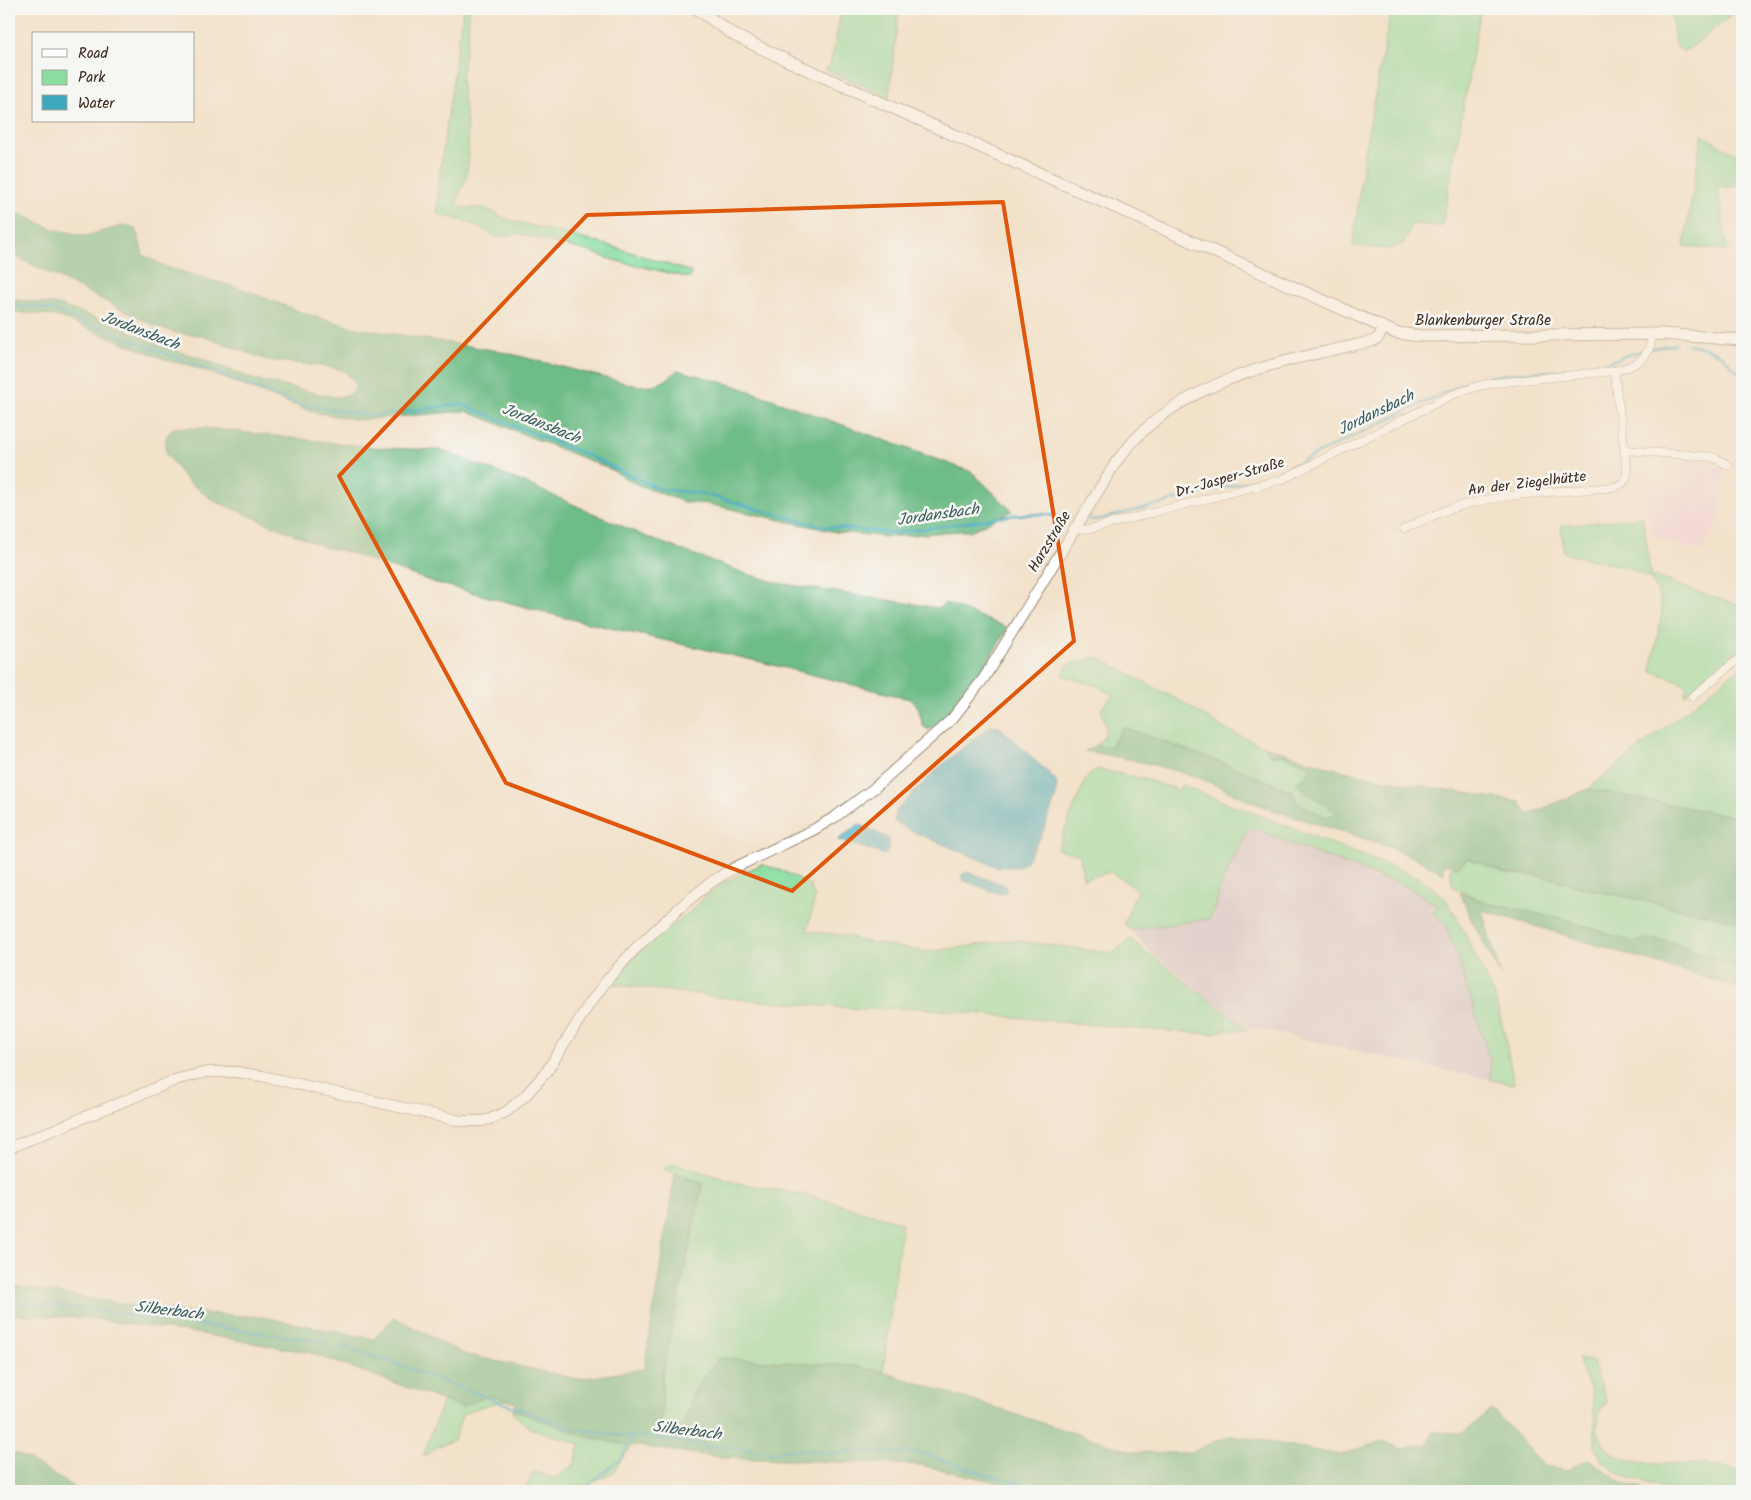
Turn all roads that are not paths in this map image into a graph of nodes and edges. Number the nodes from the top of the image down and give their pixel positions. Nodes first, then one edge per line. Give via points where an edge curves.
1 (697, 9) edge
2 (1384, 328) junction
3 (1651, 338) junction
4 (1742, 340) edge
5 (1614, 371) junction
6 (1625, 450) junction
7 (1728, 465) dead end
8 (1076, 527) junction
9 (1404, 529) dead end
10 (1742, 656) edge
11 (1692, 697) dead end
12 (9, 1148) edge

1 - 2 main road, Blankenburger Straße via 757,47
2 - 3 main road, Blankenburger Straße via 1422,336
2 - 8 street, Harzstraße via 1373,341 1251,372 1171,410 1150,425 1116,462
3 - 4 main road, Blankenburger Straße via 1696,335
3 - 5 street, Dr.-Jasper-Straße via 1646,354 1637,363
5 - 6 street, An der Ziegelhütte
5 - 8 street, Dr.-Jasper-Straße via 1478,386 1452,395 1283,479 1090,529
6 - 7 street via 1712,457
6 - 9 street, An der Ziegelhütte via 1627,475 1615,488 1486,500 1449,509
8 - 12 street, Harzstraße via 984,678 952,719 853,804 819,827 721,876 660,924 608,979 534,1088 498,1116 482,1121 448,1119 262,1076 207,1072 178,1080
10 - 11 street

